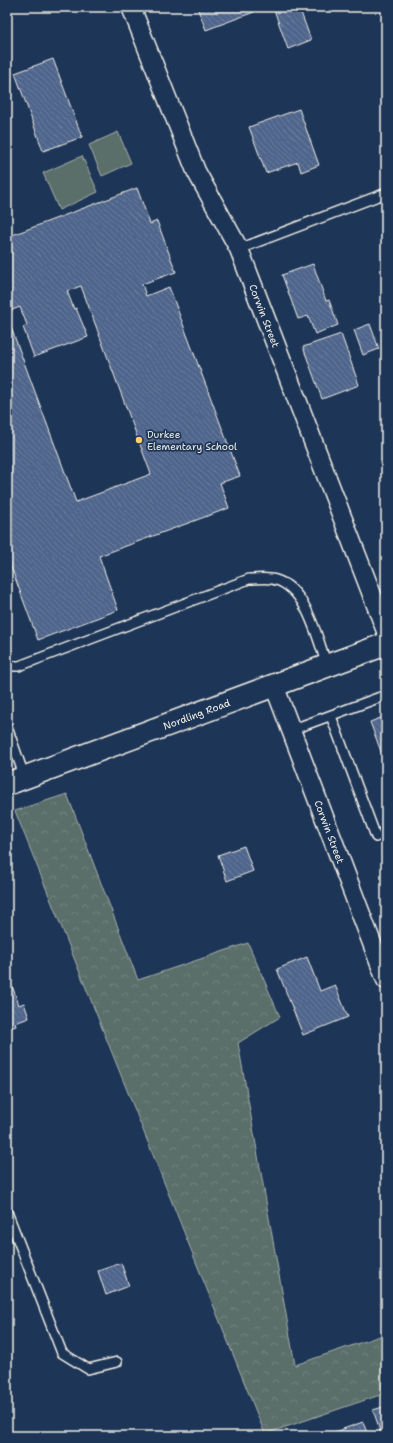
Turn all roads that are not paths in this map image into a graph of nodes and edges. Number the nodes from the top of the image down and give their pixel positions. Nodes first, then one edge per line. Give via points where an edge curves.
1 (131, 7) edge
2 (386, 193) edge
3 (239, 249) junction
4 (386, 631) edge
5 (386, 644) edge
6 (327, 665) junction
7 (7, 666) edge
8 (274, 685) junction
9 (386, 695) edge
10 (331, 716) junction
11 (7, 727) edge
12 (291, 730) junction
13 (16, 781) edge
14 (376, 837) dead end
15 (386, 980) edge
16 (7, 1212) edge
17 (117, 1362) dead end

1 - 3 street, Corwin Street via 196,171
2 - 3 lane
3 - 4 street, Corwin Street
5 - 6 street, Nordling Road
6 - 7 lane via 303,603 292,588 277,580 264,578 249,579 19,666
6 - 8 street, Nordling Road
8 - 12 street, Corwin Street
8 - 13 street, Nordling Road
9 - 10 lane
10 - 12 lane
10 - 14 lane
11 - 13 lane
12 - 15 street, Corwin Street
16 - 17 lane via 62,1353 88,1369

